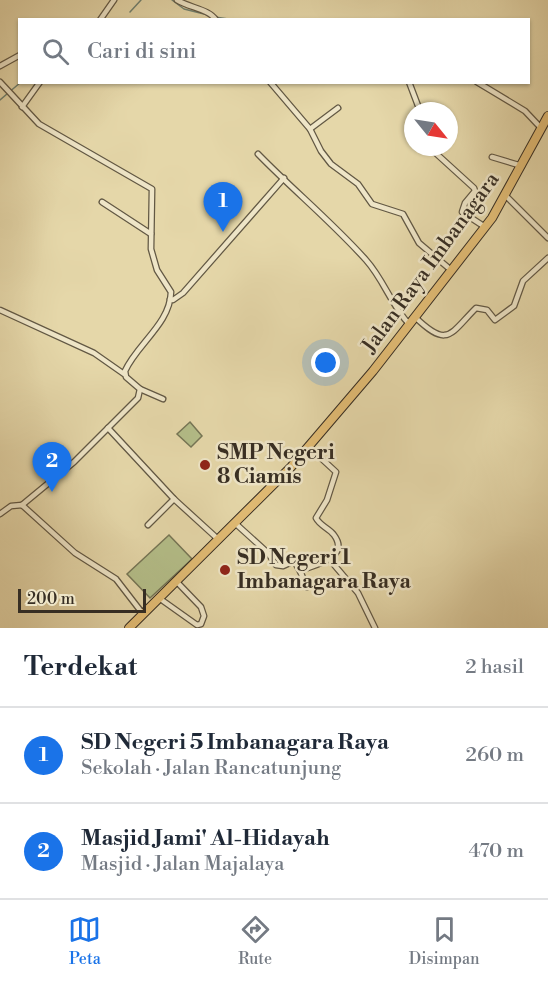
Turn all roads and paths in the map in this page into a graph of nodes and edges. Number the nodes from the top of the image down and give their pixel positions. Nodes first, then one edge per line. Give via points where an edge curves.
1 (177, 0) edge
2 (112, 1) edge
3 (101, 18) edge
4 (215, 18) edge
5 (18, 56) edge
6 (0, 66) edge
7 (0, 82) edge
8 (39, 84) edge
9 (272, 84) edge
10 (409, 84) edge
11 (480, 84) edge
12 (416, 102) edge
13 (22, 107) junction
14 (338, 108) dead end
15 (544, 124) edge
16 (310, 129) junction
17 (258, 154) dead end
18 (439, 156) edge
19 (492, 157) dead end
20 (522, 166) junction
21 (284, 178) junction
22 (506, 196) junction
23 (102, 202) dead end
24 (485, 227) junction
25 (151, 234) junction
26 (548, 238) edge
27 (548, 258) edge
28 (452, 270) junction
29 (170, 299) junction
30 (0, 310) edge
31 (415, 317) junction
32 (409, 324) junction
33 (124, 374) junction
34 (140, 389) junction
35 (163, 399) dead end
36 (108, 428) junction
37 (309, 447) junction
38 (174, 499) junction
39 (21, 506) junction
40 (0, 514) edge
41 (236, 524) junction
42 (148, 525) dead end
43 (219, 540) junction
44 (330, 560) junction
45 (300, 571) junction
46 (176, 581) junction
47 (307, 587) dead end
48 (159, 598) junction
49 (143, 614) junction
50 (129, 628) edge
51 (375, 628) edge

1 - 4 street
2 - 3 street
5 - 6 street
7 - 13 street
8 - 13 street
9 - 16 street
10 - 12 street
11 - 15 street
13 - 25 street via 45,128 150,187
14 - 16 street
15 - 20 highway, Jalan Raya Imbanagara
16 - 28 street via 326,158 358,184 372,204 403,214 419,243
17 - 21 street
18 - 24 street via 474,188 462,212
19 - 20 street
20 - 22 highway, Jalan Raya Imbanagara
21 - 29 street via 187,289
21 - 32 street via 375,271 394,307
22 - 24 highway, Jalan Raya Imbanagara
22 - 26 street
23 - 25 street
24 - 28 highway, Jalan Raya Imbanagara
25 - 29 street via 154,261 171,292
27 - 31 street via 523,281 514,306 495,320 487,310 476,308 448,335 433,332
28 - 31 highway, Jalan Raya Imbanagara
29 - 33 street via 151,338 132,358
30 - 33 street via 94,353
31 - 32 highway, Jalan Raya Imbanagara
32 - 37 highway, Jalan Raya Imbanagara
33 - 34 street
34 - 35 street
34 - 36 street via 136,401
36 - 38 street
36 - 39 street
37 - 41 highway, Jalan Raya Imbanagara
37 - 44 street via 336,472 316,518 337,540
38 - 42 street
38 - 43 street
39 - 40 street via 11,506
39 - 49 street via 75,553 116,579
41 - 43 highway, Jalan Raya Imbanagara
41 - 45 street via 276,565 294,561
43 - 46 highway, Jalan Raya Imbanagara
44 - 45 street
44 - 51 street via 358,593
45 - 47 street
46 - 48 highway, Jalan Raya Imbanagara
46 - 48 street via 201,607 201,624 185,618
48 - 49 highway, Jalan Raya Imbanagara
49 - 50 highway, Jalan Raya Imbanagara

